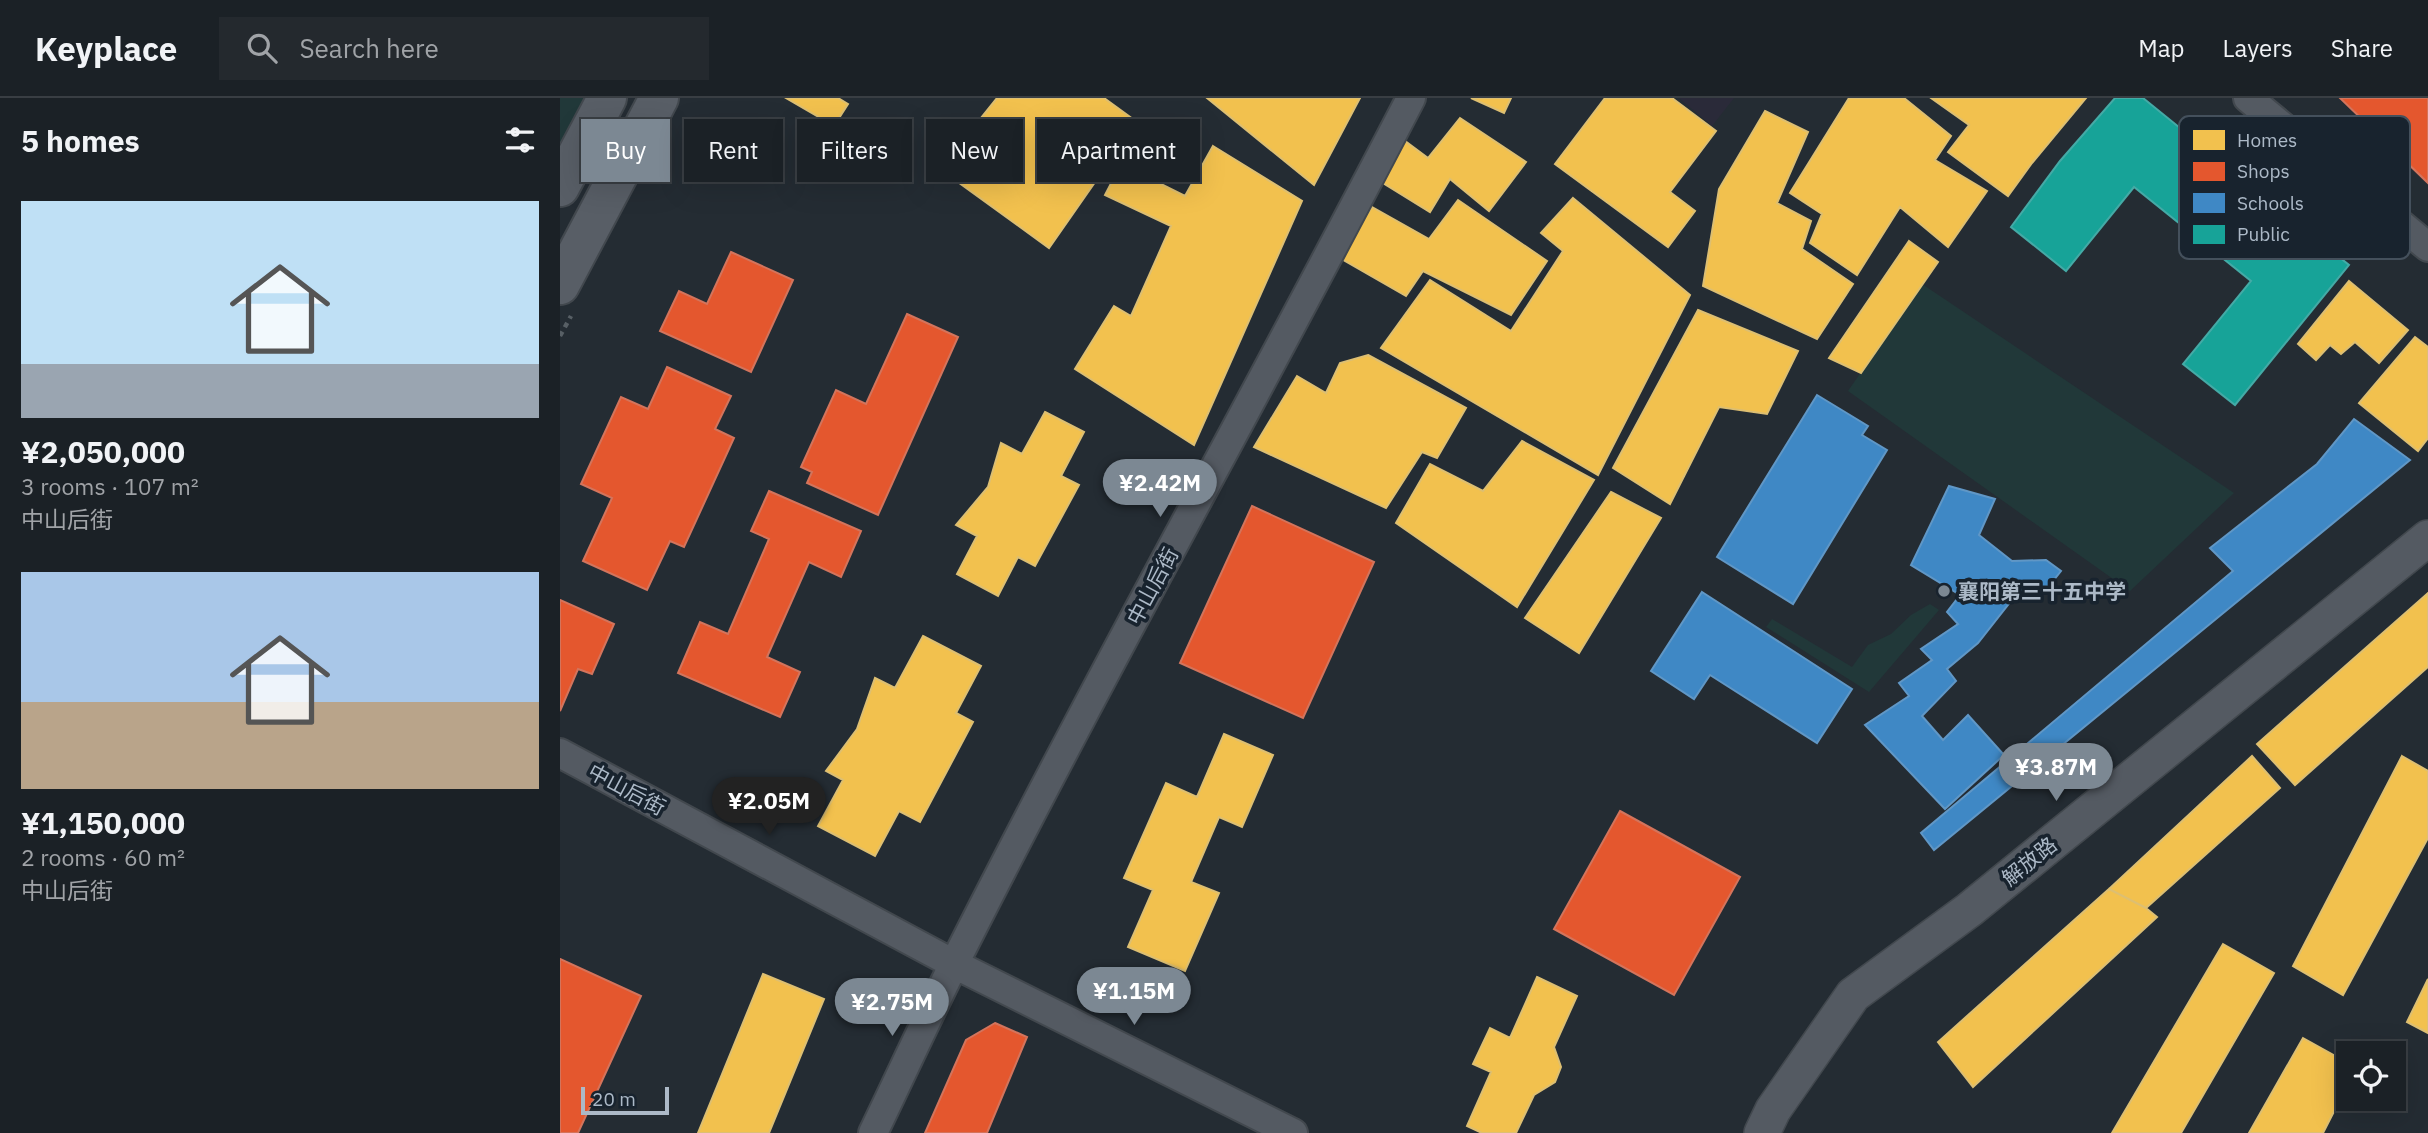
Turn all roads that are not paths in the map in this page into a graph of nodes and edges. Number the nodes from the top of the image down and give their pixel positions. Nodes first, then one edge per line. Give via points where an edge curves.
1 (607, 98) edge
2 (659, 98) edge
3 (1411, 98) edge
4 (2248, 98) edge
5 (2270, 116) edge
6 (560, 187) edge
7 (2410, 232) edge
8 (2428, 247) edge
9 (560, 285) edge
10 (2428, 538) edge
11 (560, 753) edge
12 (954, 964) junction
13 (873, 1133) edge
14 (1293, 1133) edge
15 (1762, 1133) edge

1 - 6 main road
2 - 9 main road
3 - 12 street, 中山后街
4 - 5 street
7 - 8 street
10 - 15 street, 解放路 via 1969,910 1853,995
11 - 12 street, 中山后街
12 - 13 street, 中山后街
12 - 14 street

